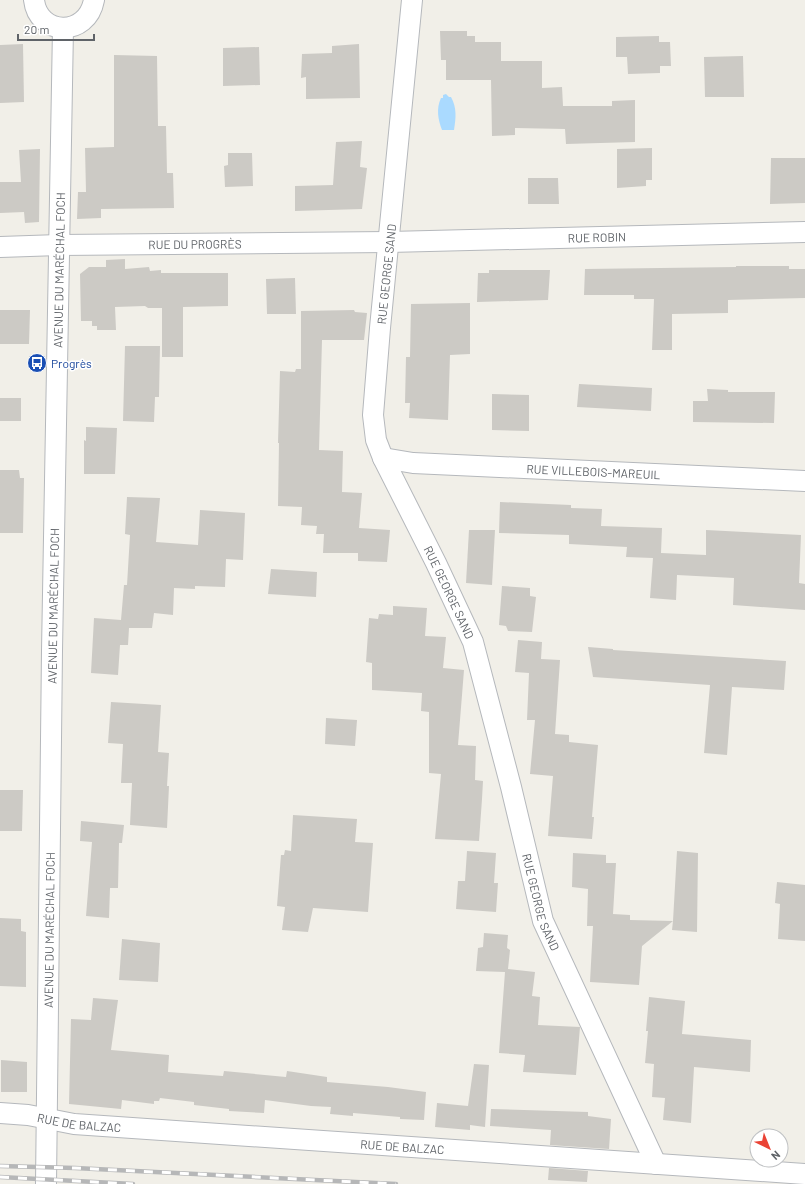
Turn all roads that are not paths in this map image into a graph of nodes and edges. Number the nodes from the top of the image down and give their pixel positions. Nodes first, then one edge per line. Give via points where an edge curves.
1 (34, 0) edge
2 (94, 0) edge
3 (412, 0) edge
4 (63, 28) junction
5 (805, 232) edge
6 (389, 242) junction
7 (59, 246) junction
8 (0, 247) edge
9 (383, 458) junction
10 (805, 481) edge
11 (0, 1112) edge
12 (46, 1118) junction
13 (656, 1164) junction
14 (805, 1174) edge
15 (46, 1184) edge

1 - 4 street via 37,12 48,24
2 - 4 street via 87,18 72,27
3 - 6 street, RUE GEORGE SAND
4 - 7 street, AVENUE DU MARÉCHAL FOCH
5 - 6 street, RUE ROBIN
6 - 7 street, RUE DU PROGRÈS
6 - 9 street, RUE GEORGE SAND via 373,415 376,440
7 - 8 street, RUE DU PROGRÈS
7 - 12 street, AVENUE DU MARÉCHAL FOCH
9 - 10 street, RUE VILLEBOIS-MAREUIL via 413,462
9 - 13 street, RUE GEORGE SAND via 473,642 543,921
11 - 12 street, RUE DE BALZAC
12 - 13 street, RUE DE BALZAC via 74,1124
12 - 15 street, AVENUE DU MARÉCHAL FOCH
13 - 14 street, RUE DE BALZAC

